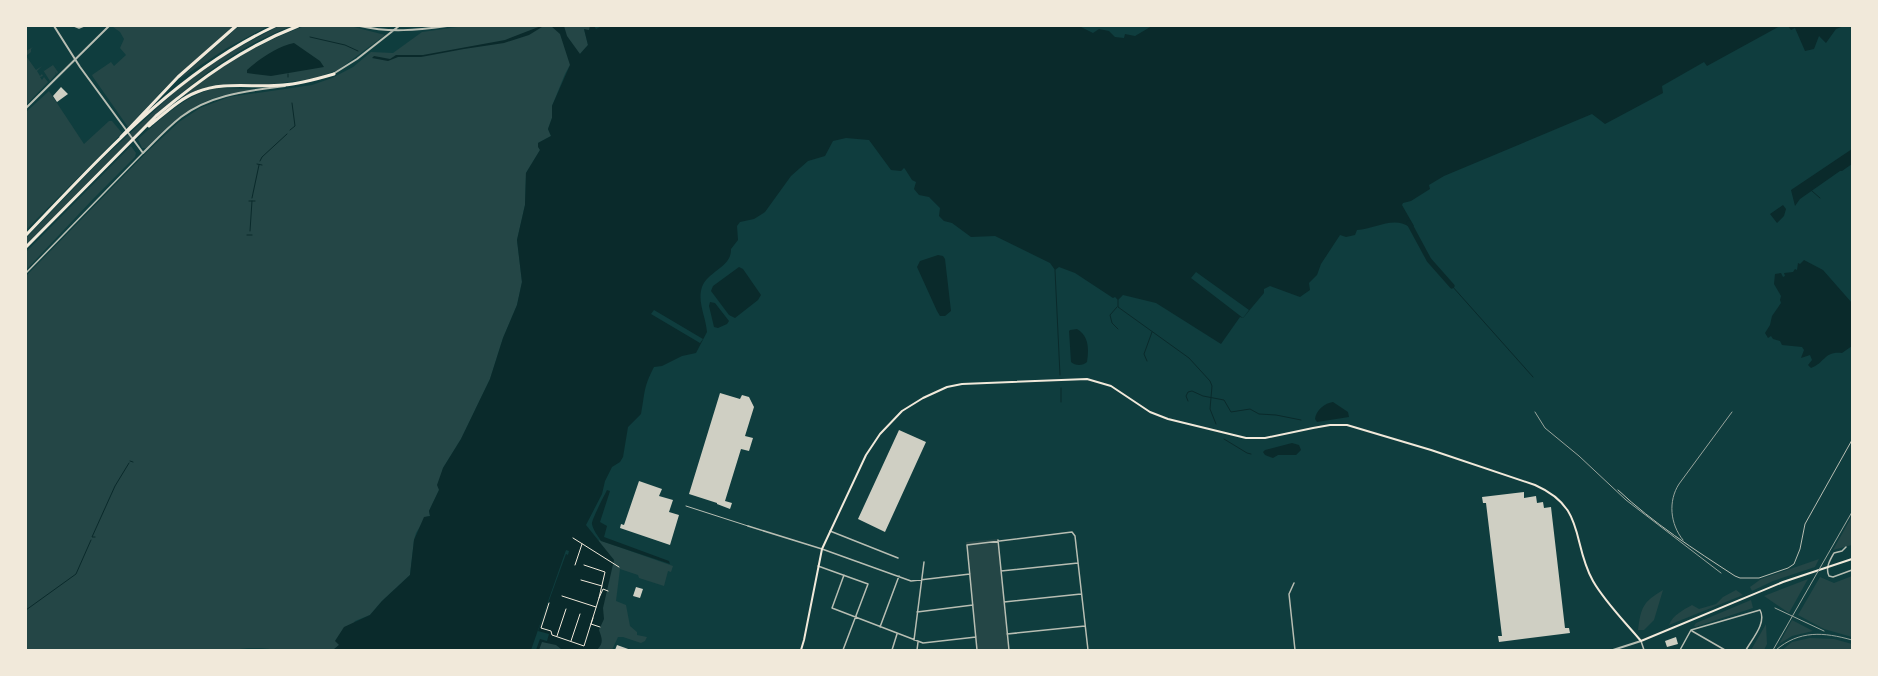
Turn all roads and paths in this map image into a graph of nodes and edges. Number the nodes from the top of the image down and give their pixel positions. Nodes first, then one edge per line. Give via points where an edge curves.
1 (54, 26) edge
2 (74, 26) edge
3 (84, 26) edge
4 (109, 26) edge
5 (236, 26) edge
6 (275, 26) edge
7 (298, 26) edge
8 (360, 26) edge
9 (388, 26) edge
10 (399, 26) edge
11 (420, 26) edge
12 (447, 26) edge
13 (393, 31) junction
14 (76, 60) junction
15 (334, 74) junction
16 (26, 108) edge
17 (127, 146) junction
18 (143, 153) junction
19 (98, 160) junction
20 (26, 235) edge
21 (26, 247) edge
22 (26, 273) edge
23 (1852, 440) edge
24 (1618, 490) dead end
25 (686, 506) dead end
26 (748, 526) joint
27 (830, 531) junction
28 (573, 538) dead end
29 (998, 540) junction
30 (582, 544) junction
31 (1846, 547) dead end
32 (822, 549) junction
33 (898, 558) dead end
34 (1852, 559) edge
35 (924, 562) dead end
36 (1078, 563) junction
37 (575, 565) dead end
38 (584, 565) dead end
39 (818, 566) junction
40 (619, 567) dead end
41 (1001, 570) junction
42 (1852, 570) edge
43 (970, 574) junction
44 (844, 576) junction
45 (899, 576) junction
46 (581, 580) dead end
47 (921, 580) junction
48 (1294, 583) dead end
49 (602, 586) junction
50 (608, 591) dead end
51 (1081, 594) junction
52 (562, 596) dead end
53 (599, 598) junction
54 (1004, 602) junction
55 (549, 603) dead end
56 (973, 605) junction
57 (597, 607) junction
58 (566, 609) dead end
59 (917, 612) junction
60 (580, 614) dead end
61 (593, 617) junction
62 (855, 618) junction
63 (1085, 626) junction
64 (600, 627) dead end
65 (880, 627) junction
66 (1691, 630) junction
67 (897, 634) junction
68 (1007, 634) junction
69 (556, 637) junction
70 (976, 637) junction
71 (914, 640) junction
72 (1641, 641) junction
73 (571, 642) junction
74 (918, 642) junction
75 (801, 650) edge
76 (843, 650) edge
77 (892, 650) edge
78 (917, 650) edge
79 (977, 650) edge
80 (1009, 650) edge
81 (1088, 650) edge
82 (1295, 650) edge
83 (1613, 650) edge
84 (1644, 650) edge
85 (1680, 650) edge
86 (1725, 650) edge
87 (1746, 650) edge

1 - 14 street
2 - 3 street
4 - 14 street
5 - 19 highway via 178,77
6 - 19 highway via 236,46 190,77
7 - 17 highway via 265,40 217,68 161,112
8 - 13 street
9 - 10 street
10 - 11 street
10 - 13 street
12 - 13 street
13 - 15 street
14 - 16 street
14 - 18 street
15 - 17 highway via 298,84 216,87 196,92 166,112
15 - 18 street via 301,84 232,94 210,100 181,117
17 - 21 highway
18 - 22 street
19 - 20 highway
23 - 24 lane via 1805,524 1795,562 1788,568 1759,578 1735,576 1668,531
25 - 26 lane
26 - 32 street
27 - 32 main road
27 - 33 street
27 - 72 main road via 857,472 880,434 902,410 922,398 947,387 971,382 1087,378 1111,386 1150,412 1168,419 1246,438 1265,438 1325,426 1347,425 1492,470 1550,493 1571,516 1592,579
28 - 30 path
29 - 36 street via 1072,532 1075,536
29 - 41 street
29 - 43 street via 967,545
30 - 37 path
30 - 40 path
31 - 42 street via 1834,553 1827,573 1831,578
32 - 39 main road
32 - 45 street
34 - 72 main road via 1764,590
35 - 47 street
36 - 41 street
36 - 51 street
38 - 49 path via 605,572
39 - 44 street
39 - 75 main road
41 - 54 street
43 - 47 street
43 - 56 street
44 - 62 street via 832,608
44 - 62 street via 868,584
45 - 47 street via 911,581
45 - 65 street
46 - 49 path
47 - 59 street
48 - 82 street via 1288,594
49 - 53 path
50 - 53 path via 603,589
51 - 54 street
51 - 63 street
52 - 57 path
53 - 57 path
54 - 68 street
55 - 69 path via 541,628
56 - 59 street
56 - 70 street
57 - 61 path
58 - 69 path
59 - 71 street
60 - 73 path
61 - 64 path via 591,624
61 - 73 path via 584,646
62 - 65 street
62 - 76 street
63 - 68 street
63 - 81 street
65 - 67 street
66 - 85 street
66 - 86 street
66 - 87 street via 1758,609 1763,616
67 - 71 street
67 - 77 street
68 - 80 street
69 - 73 path
70 - 74 street
70 - 79 street
71 - 74 street
72 - 83 street
72 - 84 street
74 - 78 street

